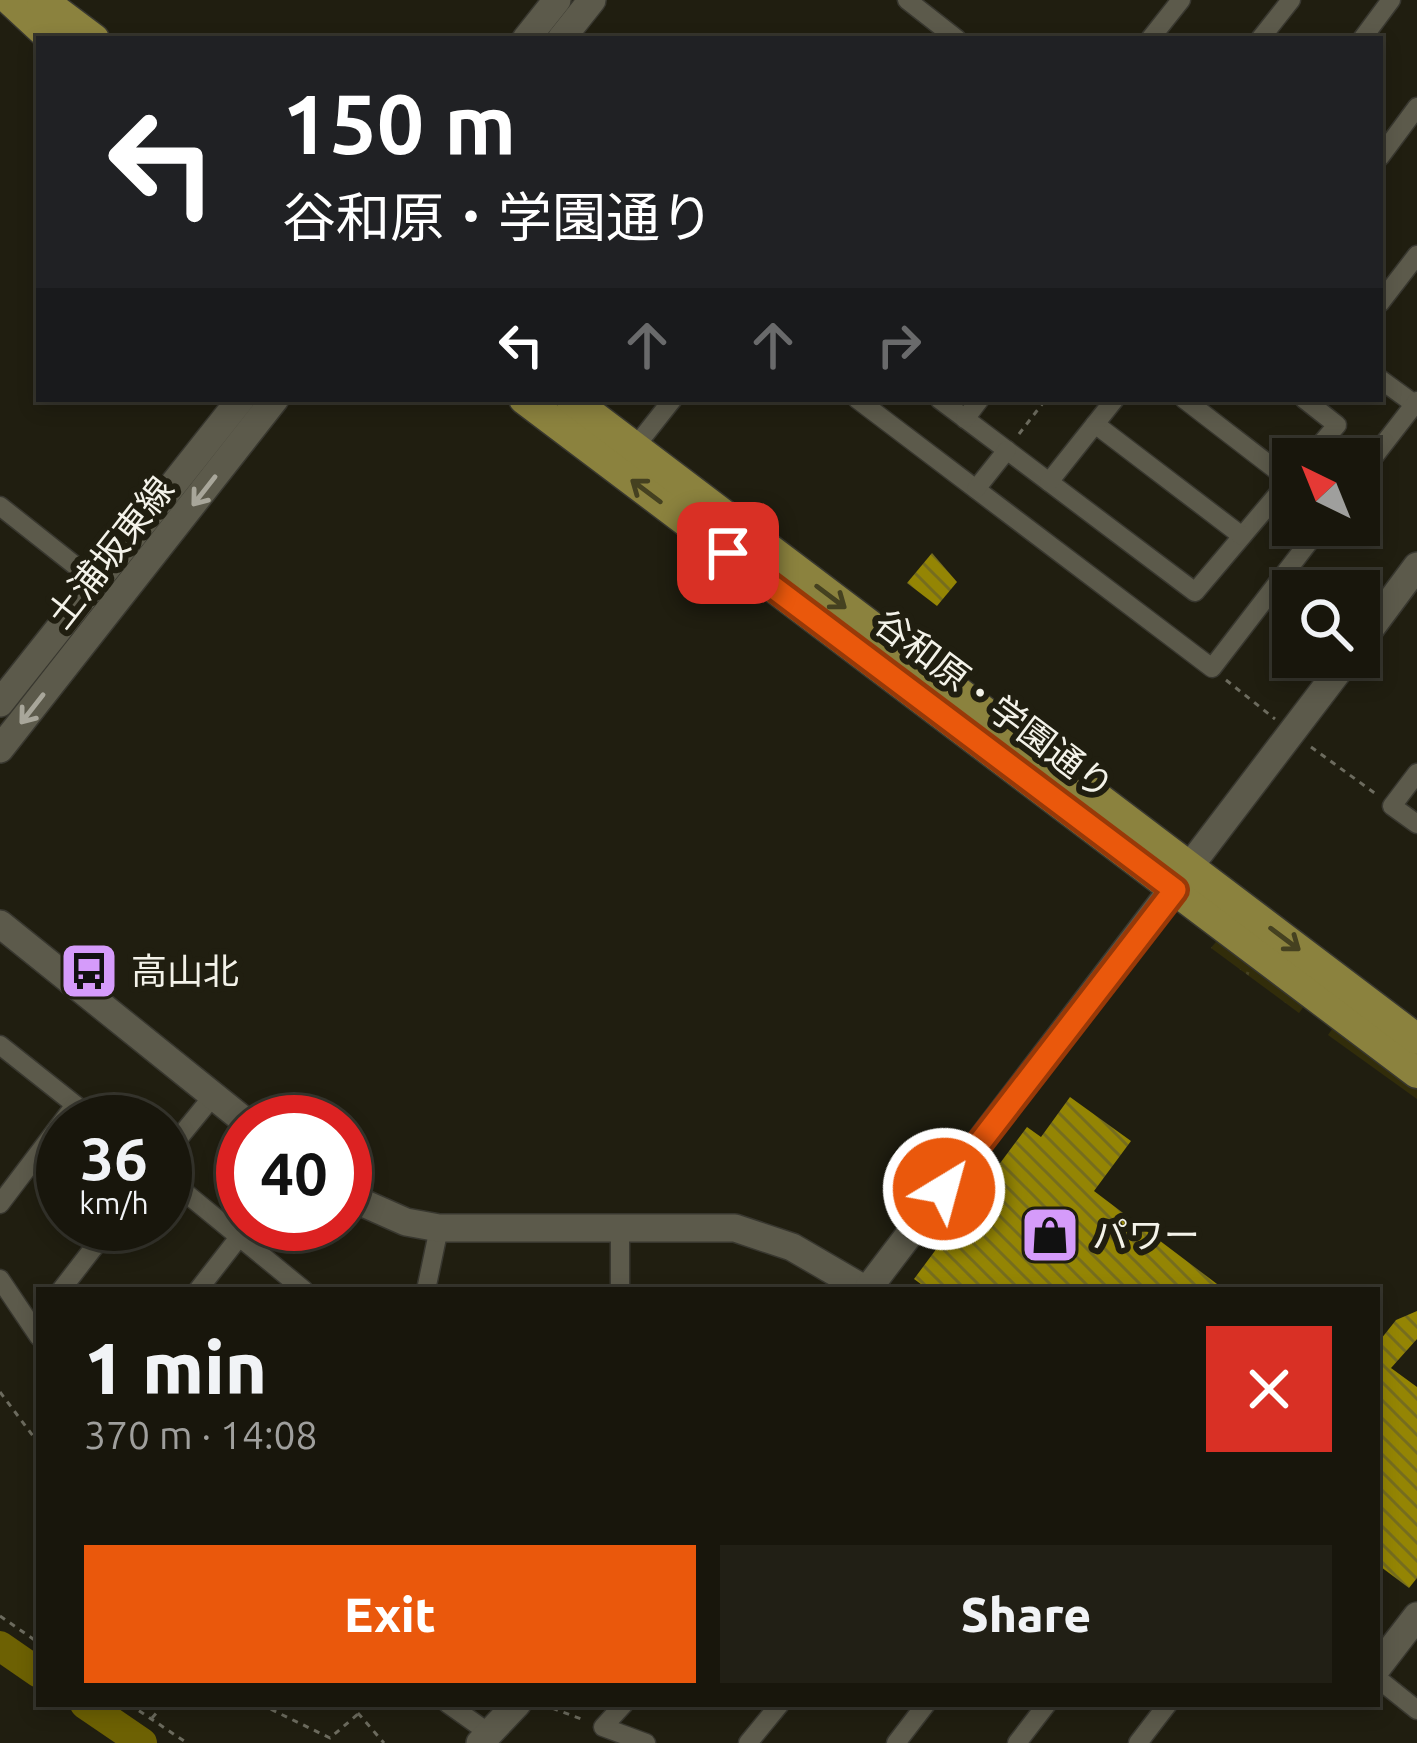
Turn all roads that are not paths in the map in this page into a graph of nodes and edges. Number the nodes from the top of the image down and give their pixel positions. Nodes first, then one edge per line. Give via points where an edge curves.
1 (10, 0) edge
2 (42, 0) edge
3 (557, 0) edge
4 (592, 0) edge
5 (907, 0) edge
6 (1181, 0) edge
7 (1291, 0) edge
8 (1391, 0) edge
9 (49, 36) edge
10 (90, 36) edge
11 (528, 36) edge
12 (562, 36) edge
13 (953, 36) edge
14 (1152, 36) edge
15 (1262, 36) edge
16 (1363, 36) edge
17 (1417, 107) edge
18 (1383, 153) edge
19 (1417, 255) edge
20 (1383, 299) edge
21 (1383, 381) edge
22 (239, 402) edge
23 (273, 402) edge
24 (528, 402) edge
25 (575, 402) edge
26 (671, 402) edge
27 (861, 402) edge
28 (943, 402) edge
29 (978, 402) edge
30 (1113, 402) edge
31 (1188, 402) edge
32 (1308, 402) edge
33 (1416, 404) edge
34 (965, 418) junction
35 (1095, 424) junction
36 (1326, 438) edge
37 (635, 448) junction
38 (1006, 449) junction
39 (1380, 449) edge
40 (1272, 465) edge
41 (1049, 482) junction
42 (976, 489) junction
43 (1272, 503) edge
44 (0, 506) edge
45 (1243, 536) junction
46 (1306, 546) edge
47 (1417, 566) edge
48 (96, 582) junction
49 (1380, 616) edge
50 (1333, 678) edge
51 (0, 703) edge
52 (0, 749) edge
53 (1417, 773) edge
54 (1417, 824) edge
55 (1184, 879) junction
56 (0, 924) edge
57 (1417, 1039) edge
58 (0, 1045) edge
59 (1417, 1073) edge
60 (62, 1095) edge
61 (213, 1096) junction
62 (216, 1098) edge
63 (192, 1122) edge
64 (36, 1156) edge
65 (192, 1198) edge
66 (0, 1204) edge
67 (372, 1208) edge
68 (216, 1217) edge
69 (439, 1228) junction
70 (620, 1228) junction
71 (91, 1251) edge
72 (228, 1251) edge
73 (258, 1251) edge
74 (0, 1279) edge
75 (63, 1287) edge
76 (200, 1287) edge
77 (300, 1287) edge
78 (428, 1287) edge
79 (620, 1287) edge
80 (861, 1287) edge
81 (868, 1287) edge
82 (36, 1327) edge
83 (1417, 1616) edge
84 (1380, 1669) edge
85 (1380, 1676) edge
86 (451, 1707) edge
87 (514, 1707) edge
88 (620, 1707) edge
89 (778, 1707) edge
90 (924, 1707) edge
91 (1045, 1707) edge
92 (1166, 1707) edge
93 (1417, 1710) edge
94 (484, 1738) edge
95 (646, 1743) edge
96 (748, 1743) edge
97 (896, 1743) edge
98 (1017, 1743) edge
99 (1138, 1743) edge

1 - 9 main road
2 - 10 main road
3 - 11 street
4 - 12 street
5 - 13 street
6 - 14 street
7 - 15 street
8 - 16 street
17 - 18 street
19 - 20 street
21 - 33 street
22 - 48 street, 土浦坂東線
23 -> 52 street, 土浦坂東線
55 -> 24 main road, 谷和原・学園通り
25 - 37 main road, 谷和原・学園通り
26 - 37 street
27 - 42 street
28 - 34 street
29 - 34 street
30 - 35 street
31 - 40 street
32 - 36 street via 1337,425
33 - 39 street
34 - 38 street
35 - 41 street
35 - 45 street
37 -> 55 main road, 谷和原・学園通り
38 - 41 street
38 - 42 street
41 - 45 street via 1195,592
42 - 46 street via 1212,668
43 - 45 street
44 - 48 street
47 - 49 street
48 - 51 street, 土浦坂東線
50 - 55 street
53 - 54 street via 1392,806
55 -> 57 main road, 谷和原・学園通り
55 - 59 main road, 谷和原・学園通り
55 - 81 street
56 - 61 street
58 - 60 street
61 - 62 street
61 - 63 street
64 - 66 street
65 - 68 street
67 - 69 street
69 - 70 street
69 - 78 street
70 - 79 street
70 - 80 street via 735,1228 792,1246
71 - 75 street
72 - 76 street
73 - 77 street
74 - 82 street
83 - 84 street
85 - 93 street
86 - 94 street
87 - 94 street
88 - 95 street via 602,1727
89 - 96 street
90 - 97 street
91 - 98 street
92 - 99 street

